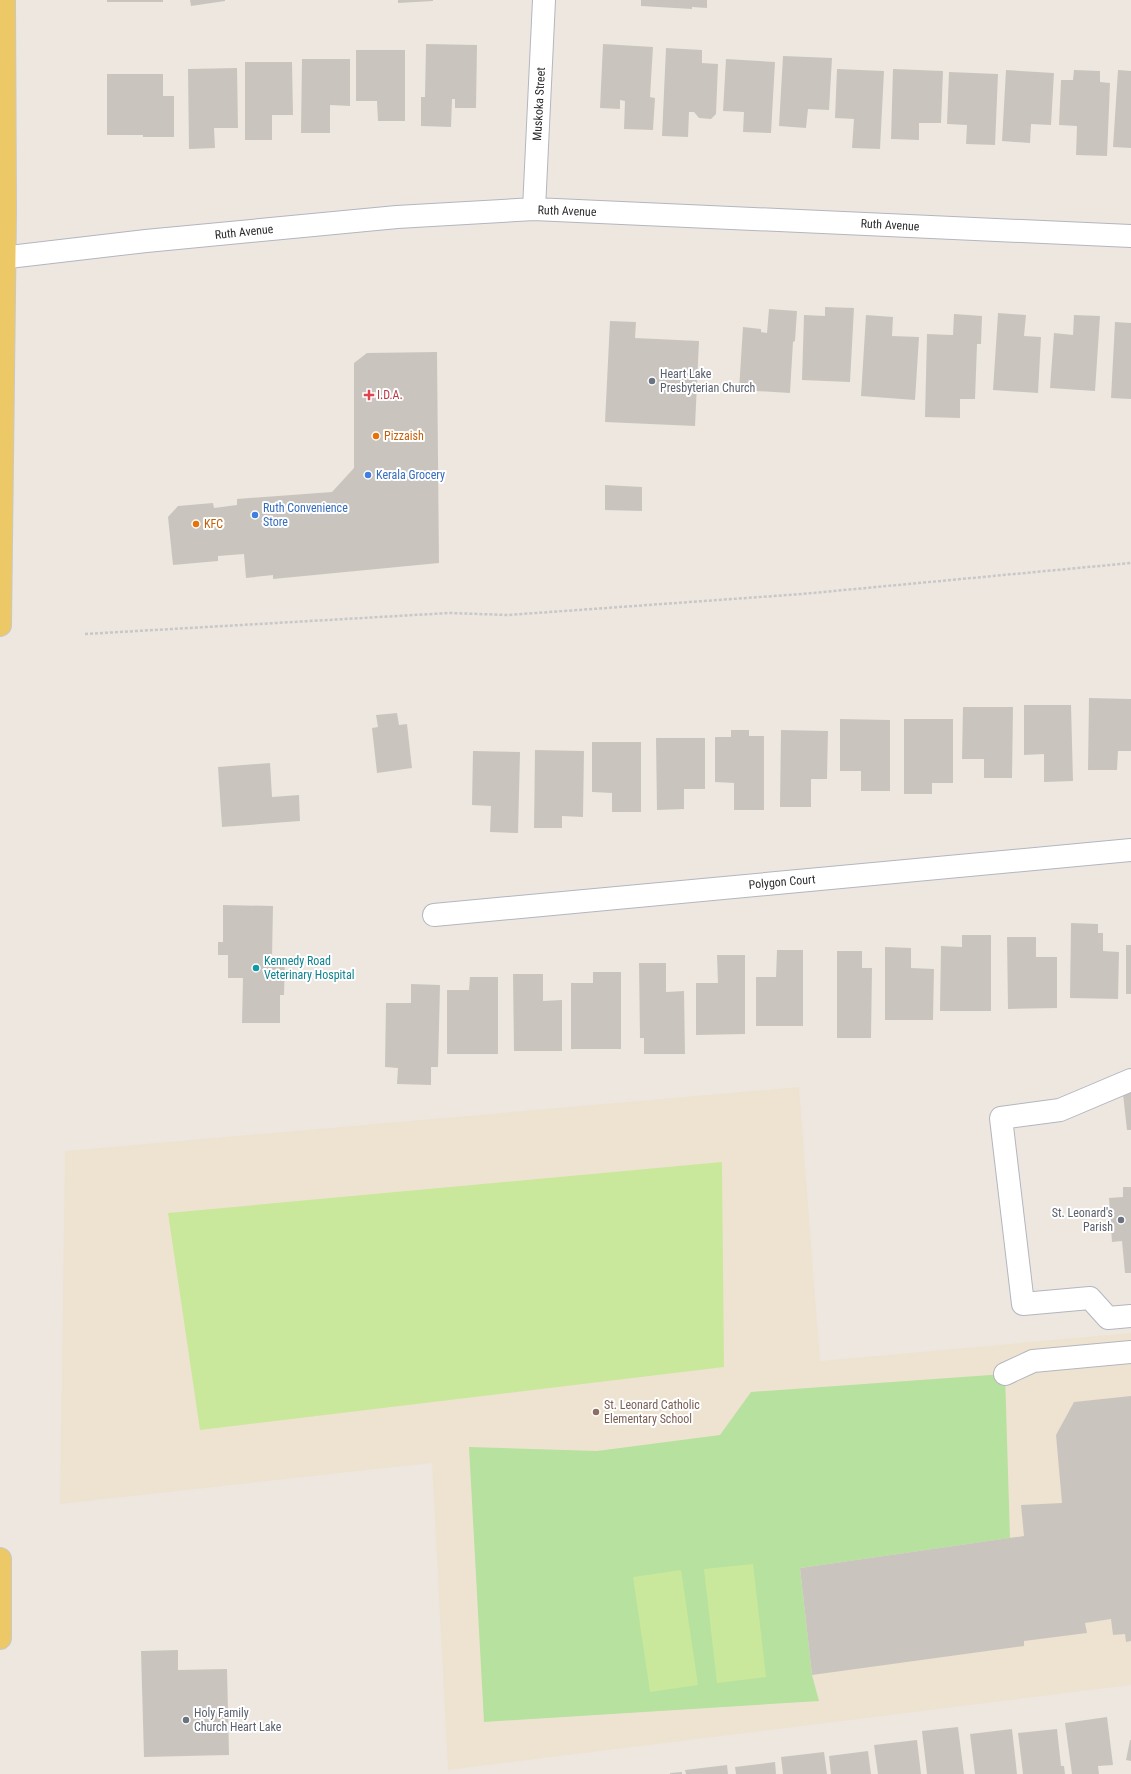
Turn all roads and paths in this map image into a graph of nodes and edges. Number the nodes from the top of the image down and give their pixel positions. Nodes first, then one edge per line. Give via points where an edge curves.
1 (4, 0) edge
2 (544, 0) edge
3 (534, 209) junction
4 (1131, 236) edge
5 (2, 258) edge
6 (1131, 563) edge
7 (0, 625) edge
8 (85, 634) dead end
9 (1131, 850) edge
10 (434, 915) dead end
11 (1131, 1080) edge
12 (1131, 1316) edge
13 (1131, 1352) edge
14 (1005, 1374) dead end
15 (0, 1559) edge
16 (0, 1638) edge

1 - 5 main road
2 - 3 street, Muskoka Street
3 - 4 street, Ruth Avenue
3 - 5 street, Ruth Avenue via 397,217 146,241
5 - 7 main road
6 - 8 path via 802,594 508,615 449,613
9 - 10 street, Polygon Court
11 - 12 street via 1060,1110 1001,1118 1023,1304 1090,1298 1108,1318
13 - 14 street via 1033,1361
15 - 16 main road

